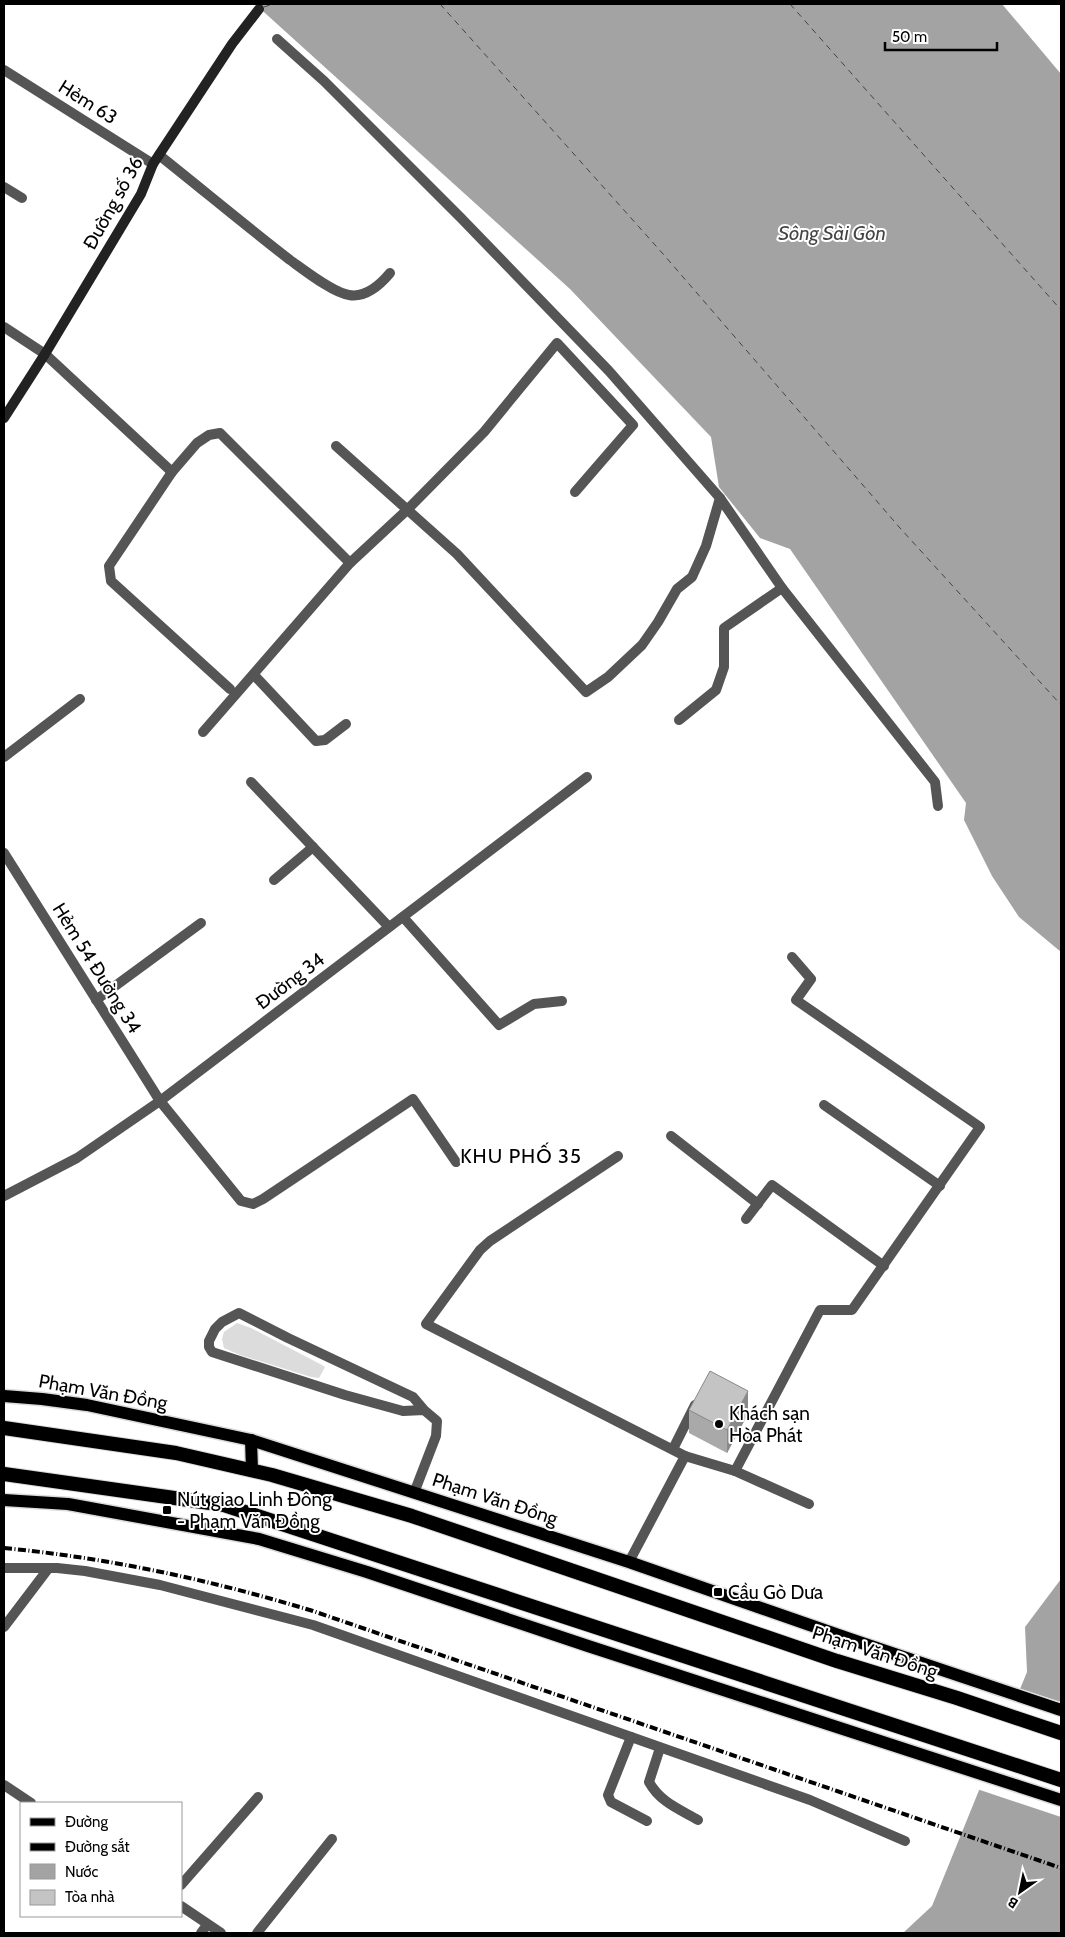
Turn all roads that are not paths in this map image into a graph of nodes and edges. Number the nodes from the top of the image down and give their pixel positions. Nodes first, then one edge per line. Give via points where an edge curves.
1 (259, 9) dead end
2 (277, 38) dead end
3 (4, 70) edge
4 (159, 155) junction
5 (153, 164) junction
6 (4, 187) edge
7 (22, 198) dead end
8 (390, 273) dead end
9 (4, 327) edge
10 (45, 354) junction
11 (4, 418) edge
12 (336, 446) dead end
13 (172, 472) junction
14 (575, 492) dead end
15 (720, 498) junction
16 (408, 510) junction
17 (350, 563) junction
18 (782, 588) junction
19 (254, 675) junction
20 (230, 689) dead end
21 (80, 699) dead end
22 (679, 720) dead end
23 (346, 724) dead end
24 (203, 732) dead end
25 (4, 757) edge
26 (587, 777) dead end
27 (251, 782) dead end
28 (938, 806) dead end
29 (313, 847) junction
30 (4, 853) edge
31 (274, 880) dead end
32 (403, 917) junction
33 (202, 924) dead end
34 (389, 927) junction
35 (792, 956) dead end
36 (96, 1000) junction
37 (562, 1001) dead end
38 (160, 1101) junction
39 (824, 1105) dead end
40 (671, 1136) dead end
41 (618, 1156) dead end
42 (456, 1162) dead end
43 (940, 1186) junction
44 (4, 1196) edge
45 (758, 1204) junction
46 (746, 1219) dead end
47 (884, 1266) junction
48 (701, 1394) edge
49 (4, 1396) edge
50 (424, 1410) junction
51 (4, 1428) edge
52 (251, 1440) junction
53 (673, 1449) junction
54 (685, 1456) junction
55 (252, 1470) junction
56 (735, 1471) junction
57 (4, 1474) edge
58 (414, 1493) junction
59 (4, 1500) edge
60 (809, 1504) dead end
61 (629, 1562) junction
62 (4, 1568) edge
63 (48, 1569) junction
64 (4, 1627) edge
65 (1061, 1710) edge
66 (1061, 1733) edge
67 (631, 1737) junction
68 (660, 1748) junction
69 (1061, 1780) edge
70 (4, 1785) edge
71 (258, 1797) dead end
72 (1061, 1800) edge
73 (30, 1802) edge
74 (647, 1820) dead end
75 (698, 1820) dead end
76 (332, 1839) dead end
77 (905, 1841) dead end
78 (182, 1884) edge
79 (182, 1907) edge
80 (204, 1929) edge
81 (221, 1933) edge
82 (257, 1933) edge

1 - 4 main road, Đường số 36
2 - 15 street via 448,204 603,364
3 - 5 street, Hẻm 63
4 - 5 main road, Đường số 36
4 - 8 street via 312,276 346,295 366,293 380,285
5 - 10 main road, Đường số 36 via 142,194
6 - 7 street
9 - 10 street
10 - 11 main road, Đường số 36
10 - 13 street
12 - 16 street
13 - 17 street via 197,443 220,433
13 - 20 street via 109,566 111,581
14 - 16 street via 633,425 557,343 484,432
15 - 16 street via 706,546 692,576 677,589 642,645 608,678 586,692 457,554
15 - 18 street
16 - 17 street
17 - 19 street
18 - 22 street via 724,628 724,667 716,690
18 - 28 street via 935,782
19 - 23 street via 316,741 325,740
19 - 24 street
21 - 25 street
26 - 32 street, Đường 34
27 - 29 street
29 - 31 street
29 - 34 street
30 - 36 street, Hẻm 54 Đường 34
32 - 34 street, Đường 34
32 - 37 street via 498,1025 534,1004
33 - 36 street
34 - 38 street, Đường 34
35 - 43 street via 810,978 796,1000 980,1127
36 - 38 street, Hẻm 54 Đường 34
38 - 42 street, Hẻm 54 Đường 34 via 241,1201 253,1204 413,1098
38 - 44 street, Đường 34 via 77,1158
39 - 43 street
40 - 45 street
41 - 53 street via 490,1241 426,1324
43 - 47 street
45 - 46 street
45 - 47 street via 772,1185
47 - 56 street via 852,1310 820,1310
48 - 53 street
49 - 52 main road, Phạm Văn Đồng via 87,1405
50 - 50 street via 413,1397 239,1313 222,1322 208,1341 212,1352 239,1362 403,1411
50 - 58 street via 437,1421 436,1436
51 - 55 highway, Phạm Văn Đồng via 176,1453
52 - 55 main road
52 - 58 main road, Phạm Văn Đồng
53 - 54 street
54 - 56 street
54 - 61 street
55 - 66 highway, Phạm Văn Đồng via 412,1516 837,1661
56 - 60 street
57 - 69 highway via 224,1505
58 - 61 main road, Phạm Văn Đồng
59 - 72 main road via 68,1504 259,1539
61 - 65 main road, Phạm Văn Đồng
62 - 63 street
63 - 64 street
63 - 67 street via 85,1571 160,1585 313,1625
67 - 68 street
67 - 74 street via 608,1795 611,1802
68 - 75 street via 649,1782 663,1800
68 - 77 street via 810,1800
70 - 73 street
71 - 78 street
76 - 82 street
79 - 80 street
80 - 81 street

